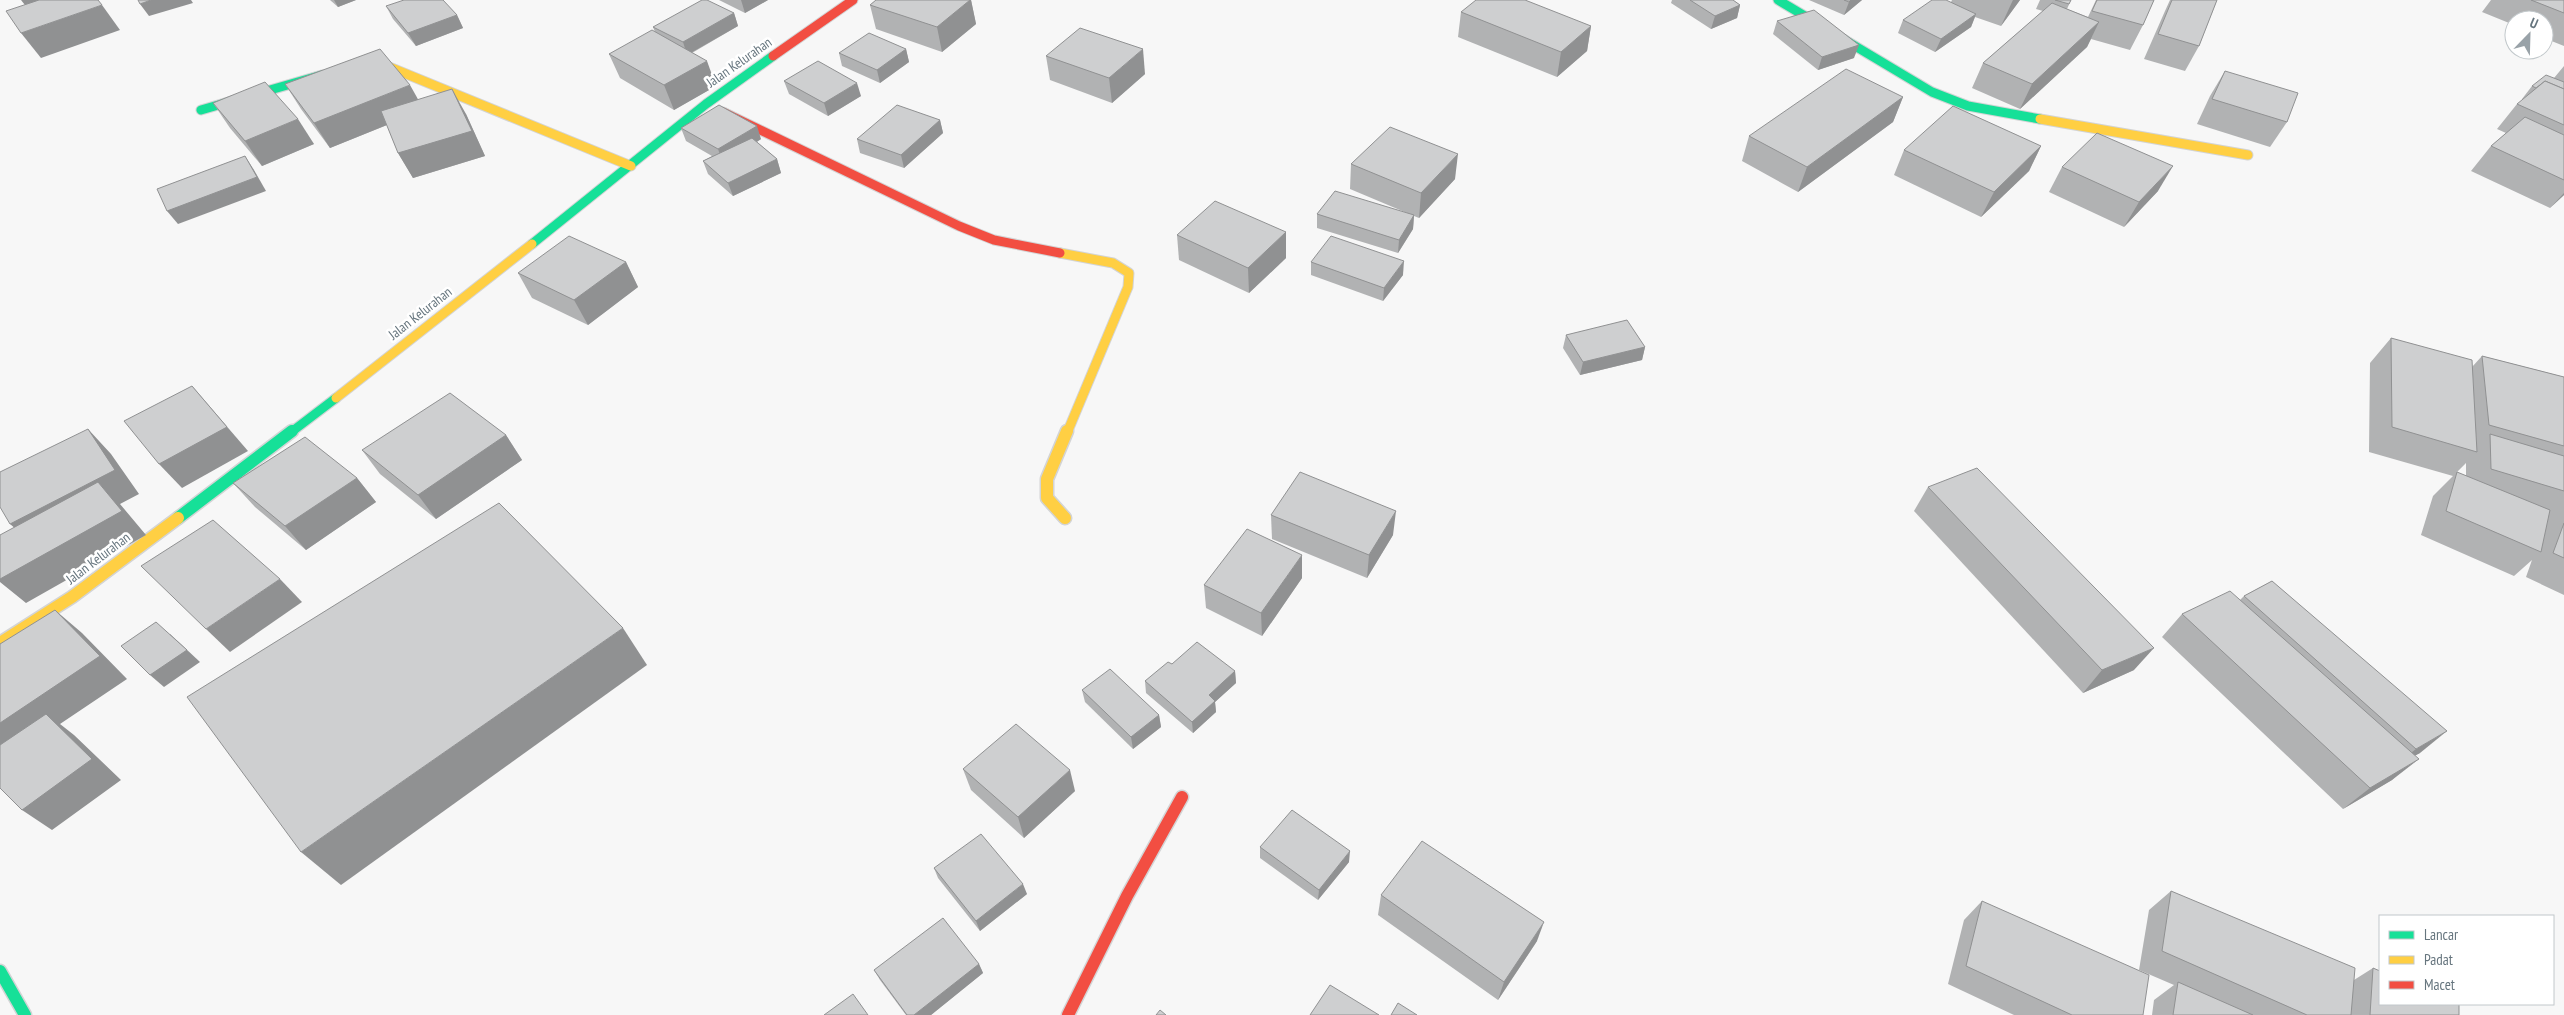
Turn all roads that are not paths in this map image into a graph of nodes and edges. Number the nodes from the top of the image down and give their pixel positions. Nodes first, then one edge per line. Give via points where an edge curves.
1 (853, 0) edge
2 (1778, 0) edge
3 (352, 67) edge
4 (334, 72) edge
5 (706, 104) junction
6 (201, 110) dead end
7 (2248, 155) dead end
8 (631, 166) junction
9 (1065, 518) dead end
10 (0, 642) edge
11 (1182, 797) dead end
12 (0, 971) edge
13 (25, 1015) edge
14 (1068, 1015) edge

1 - 5 street, Jalan Kelurahan
2 - 7 street via 1932,92 1968,106
3 - 8 street via 382,64
4 - 6 street
5 - 8 street, Jalan Kelurahan
5 - 9 street via 994,240 1113,263 1129,273 1128,287 1047,478 1048,498
8 - 10 street, Jalan Kelurahan via 212,493 72,597
11 - 14 street via 1127,896
12 - 13 street

